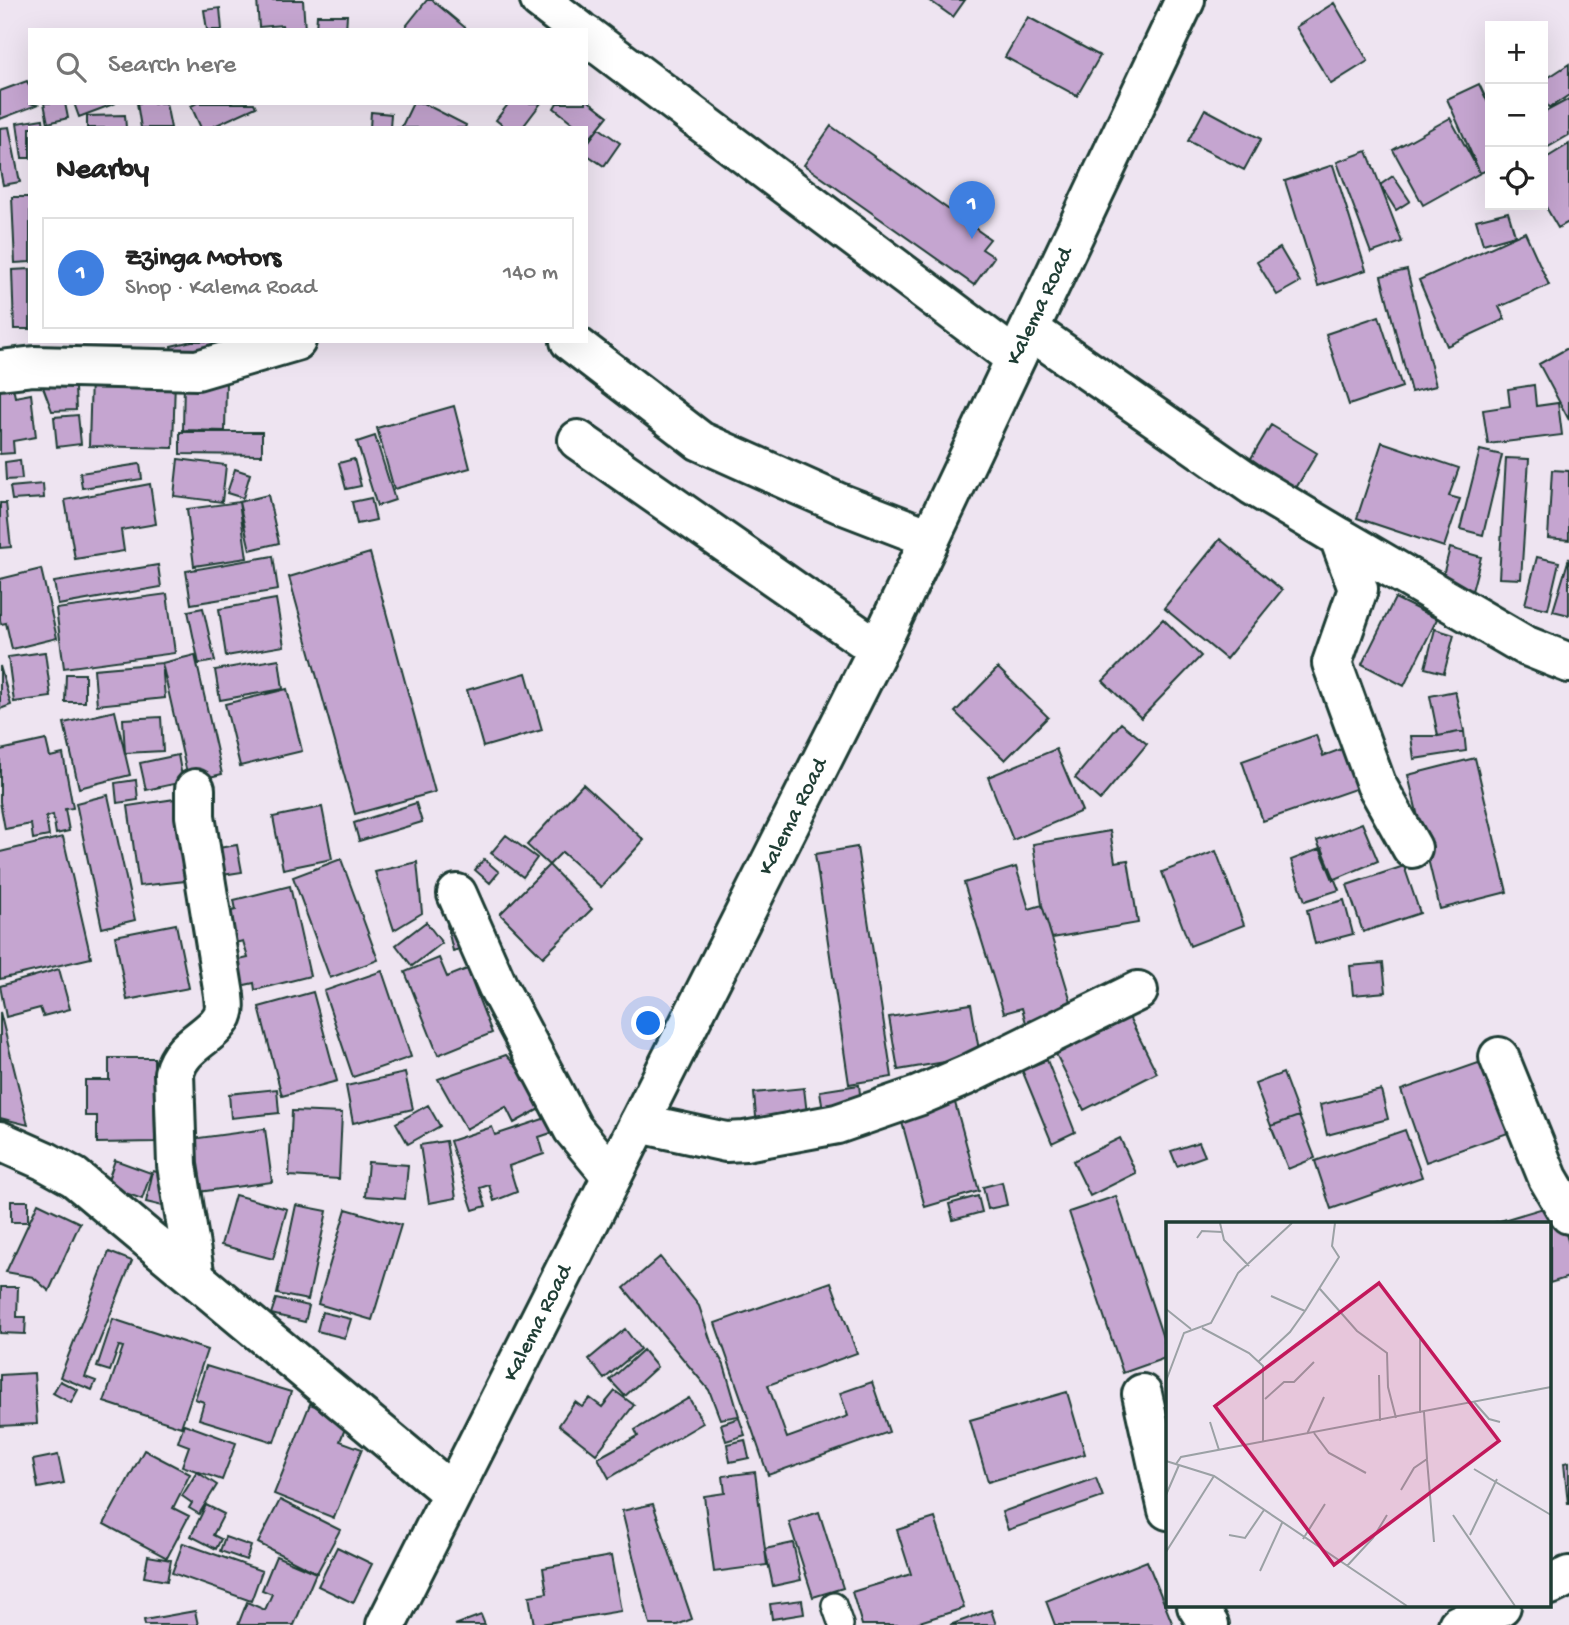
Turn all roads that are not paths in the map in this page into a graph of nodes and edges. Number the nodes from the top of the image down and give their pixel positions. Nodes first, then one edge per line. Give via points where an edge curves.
1 (540, 0) edge
2 (1185, 0) edge
3 (576, 28) edge
4 (588, 36) edge
5 (289, 343) edge
6 (573, 343) edge
7 (1023, 344) junction
8 (0, 370) edge
9 (578, 440) dead end
10 (1339, 537) junction
11 (930, 538) junction
12 (878, 649) junction
13 (1569, 663) edge
14 (195, 789) dead end
15 (1412, 848) dead end
16 (457, 894) dead end
17 (1138, 991) dead end
18 (1499, 1057) dead end
19 (639, 1123) junction
20 (0, 1141) edge
21 (612, 1176) junction
22 (1569, 1214) edge
23 (195, 1278) junction
24 (1142, 1394) dead end
25 (452, 1493) junction
26 (1166, 1501) edge
27 (1569, 1577) edge
28 (1552, 1583) edge
29 (1198, 1608) edge
30 (1496, 1608) edge
31 (386, 1625) edge
32 (1209, 1625) edge
33 (1458, 1625) edge

1 - 3 street
2 - 7 street, Kalema Road
4 - 7 street
5 - 8 street via 197,370 34,366
6 - 11 street via 700,441
7 - 10 street
7 - 11 street, Kalema Road
9 - 12 street
10 - 13 street via 1524,645
10 - 15 street via 1358,589 1332,663 1376,784
11 - 12 street, Kalema Road
12 - 19 street, Kalema Road
14 - 23 street via 224,1012 179,1059 174,1073 177,1165
16 - 21 street via 498,988 573,1129
17 - 19 street via 967,1075 837,1124 726,1142
18 - 22 street via 1548,1178
19 - 21 street, Kalema Road
20 - 23 street via 74,1177
21 - 25 street, Kalema Road
23 - 25 street
24 - 26 street
25 - 31 street, Kalema Road
27 - 28 street
29 - 32 street
30 - 33 street

